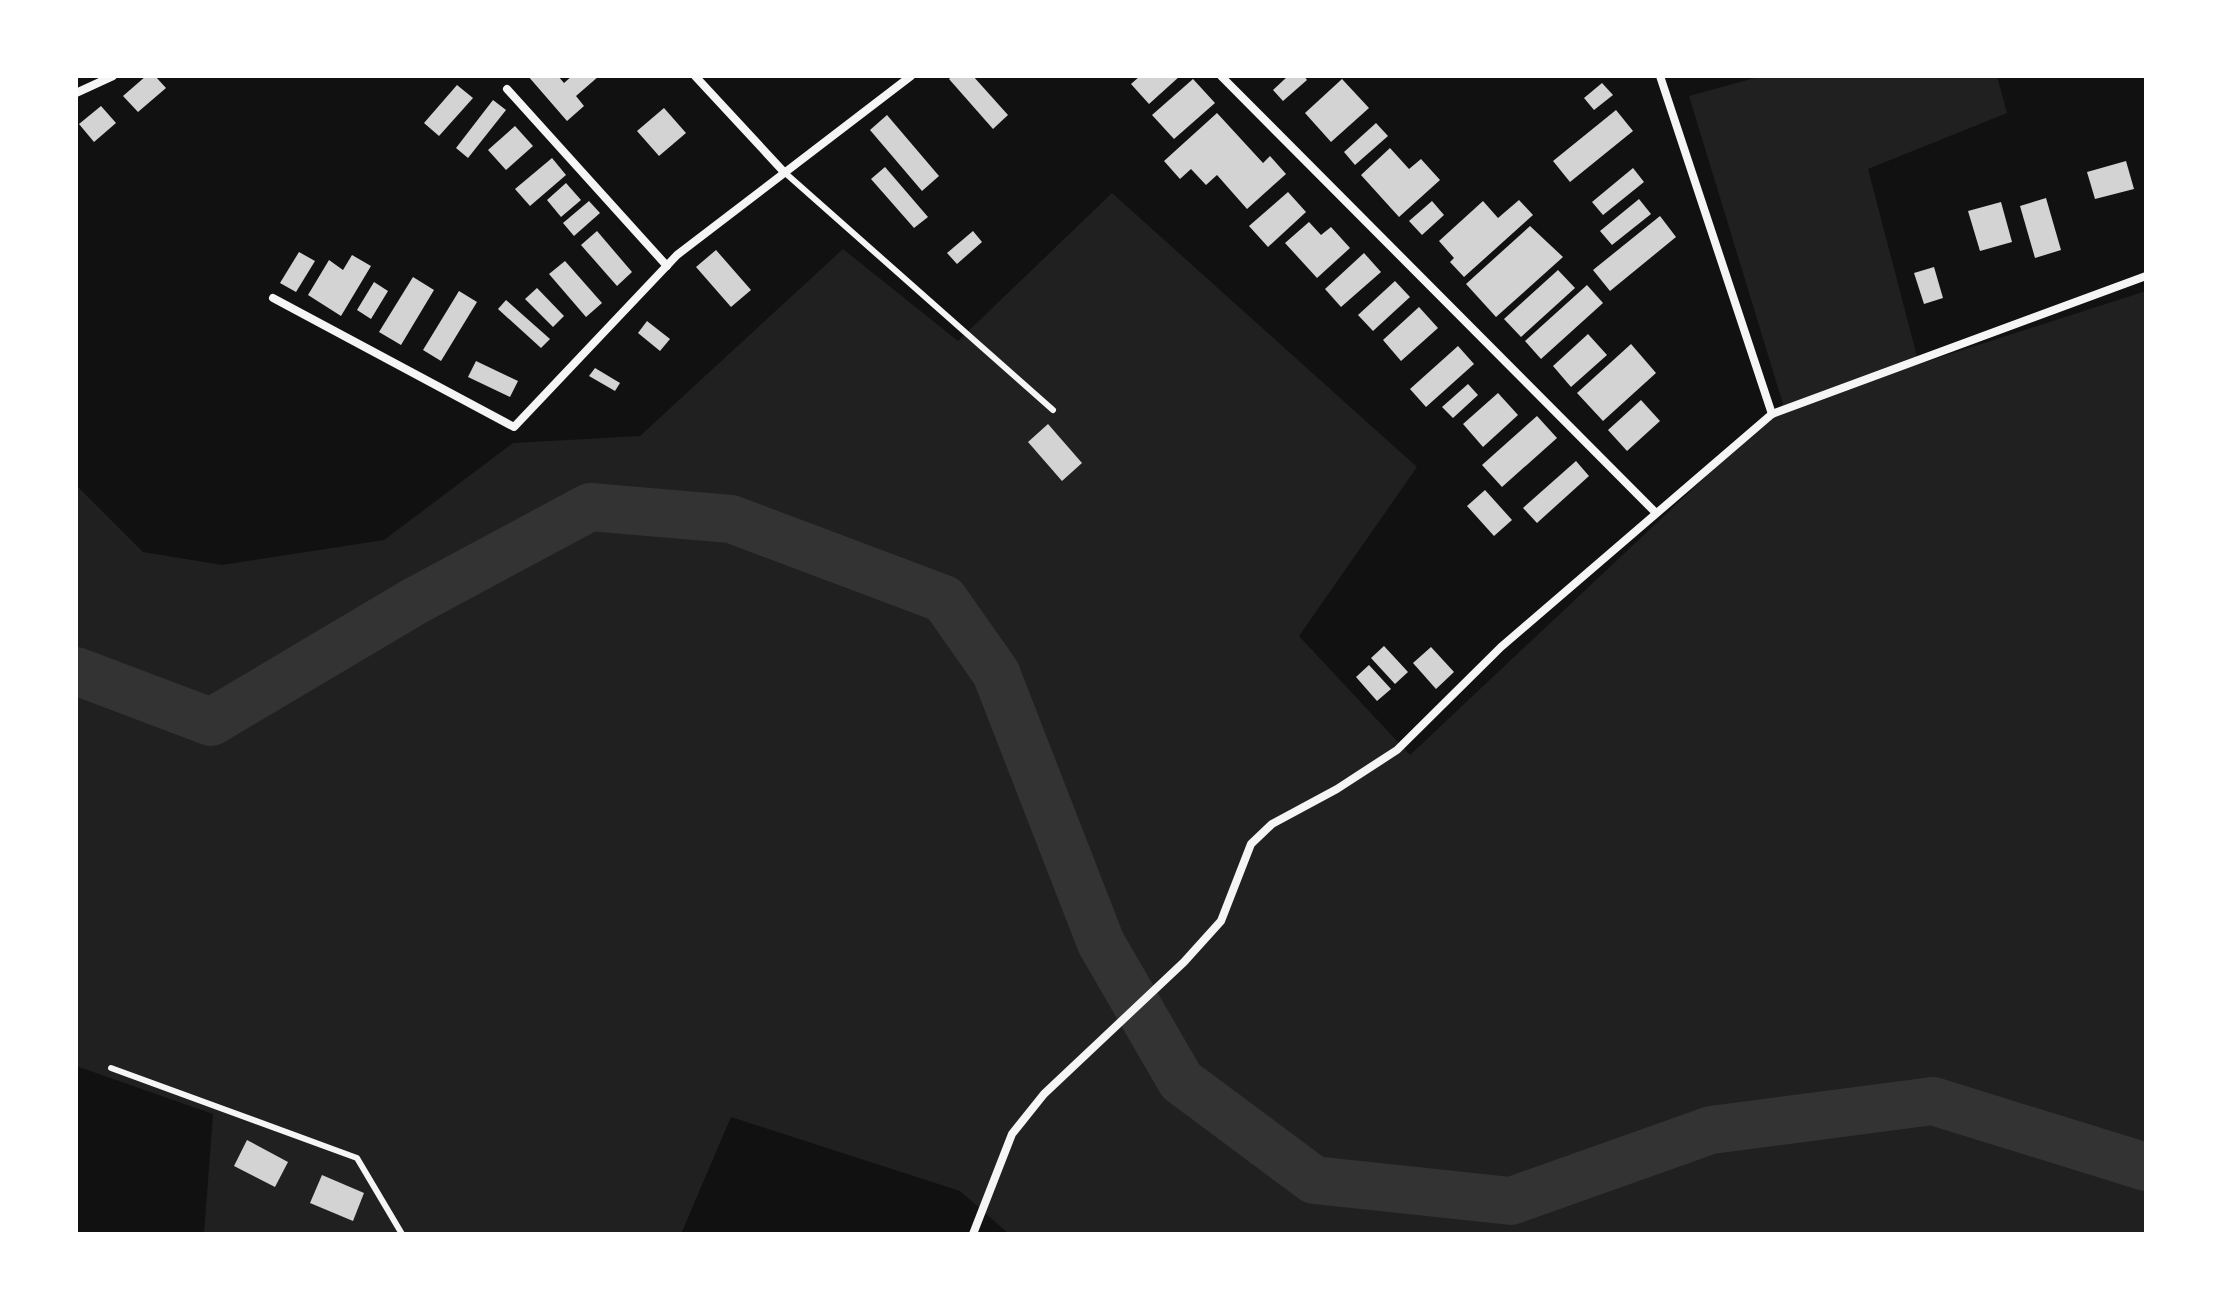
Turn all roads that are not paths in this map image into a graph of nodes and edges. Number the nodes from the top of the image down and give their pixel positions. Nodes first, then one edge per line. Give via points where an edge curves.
1 (113, 76) edge
2 (695, 76) edge
3 (911, 76) edge
4 (1221, 76) edge
5 (1660, 76) edge
6 (507, 89) dead end
7 (76, 93) edge
8 (783, 171) junction
9 (667, 266) junction
10 (2146, 276) edge
11 (273, 298) dead end
12 (1053, 410) dead end
13 (1772, 414) junction
14 (1656, 513) junction
15 (111, 1068) dead end
16 (402, 1234) edge
17 (973, 1234) edge

1 - 7 street
2 - 8 street
3 - 8 street
4 - 14 street
5 - 13 street
6 - 9 street
8 - 9 street
8 - 12 lane
9 - 11 street via 514,427
10 - 13 street
13 - 14 street
14 - 17 street via 1501,647 1397,750 1272,824 1251,844 1221,921 1044,1094 1012,1134
15 - 16 lane via 357,1158

